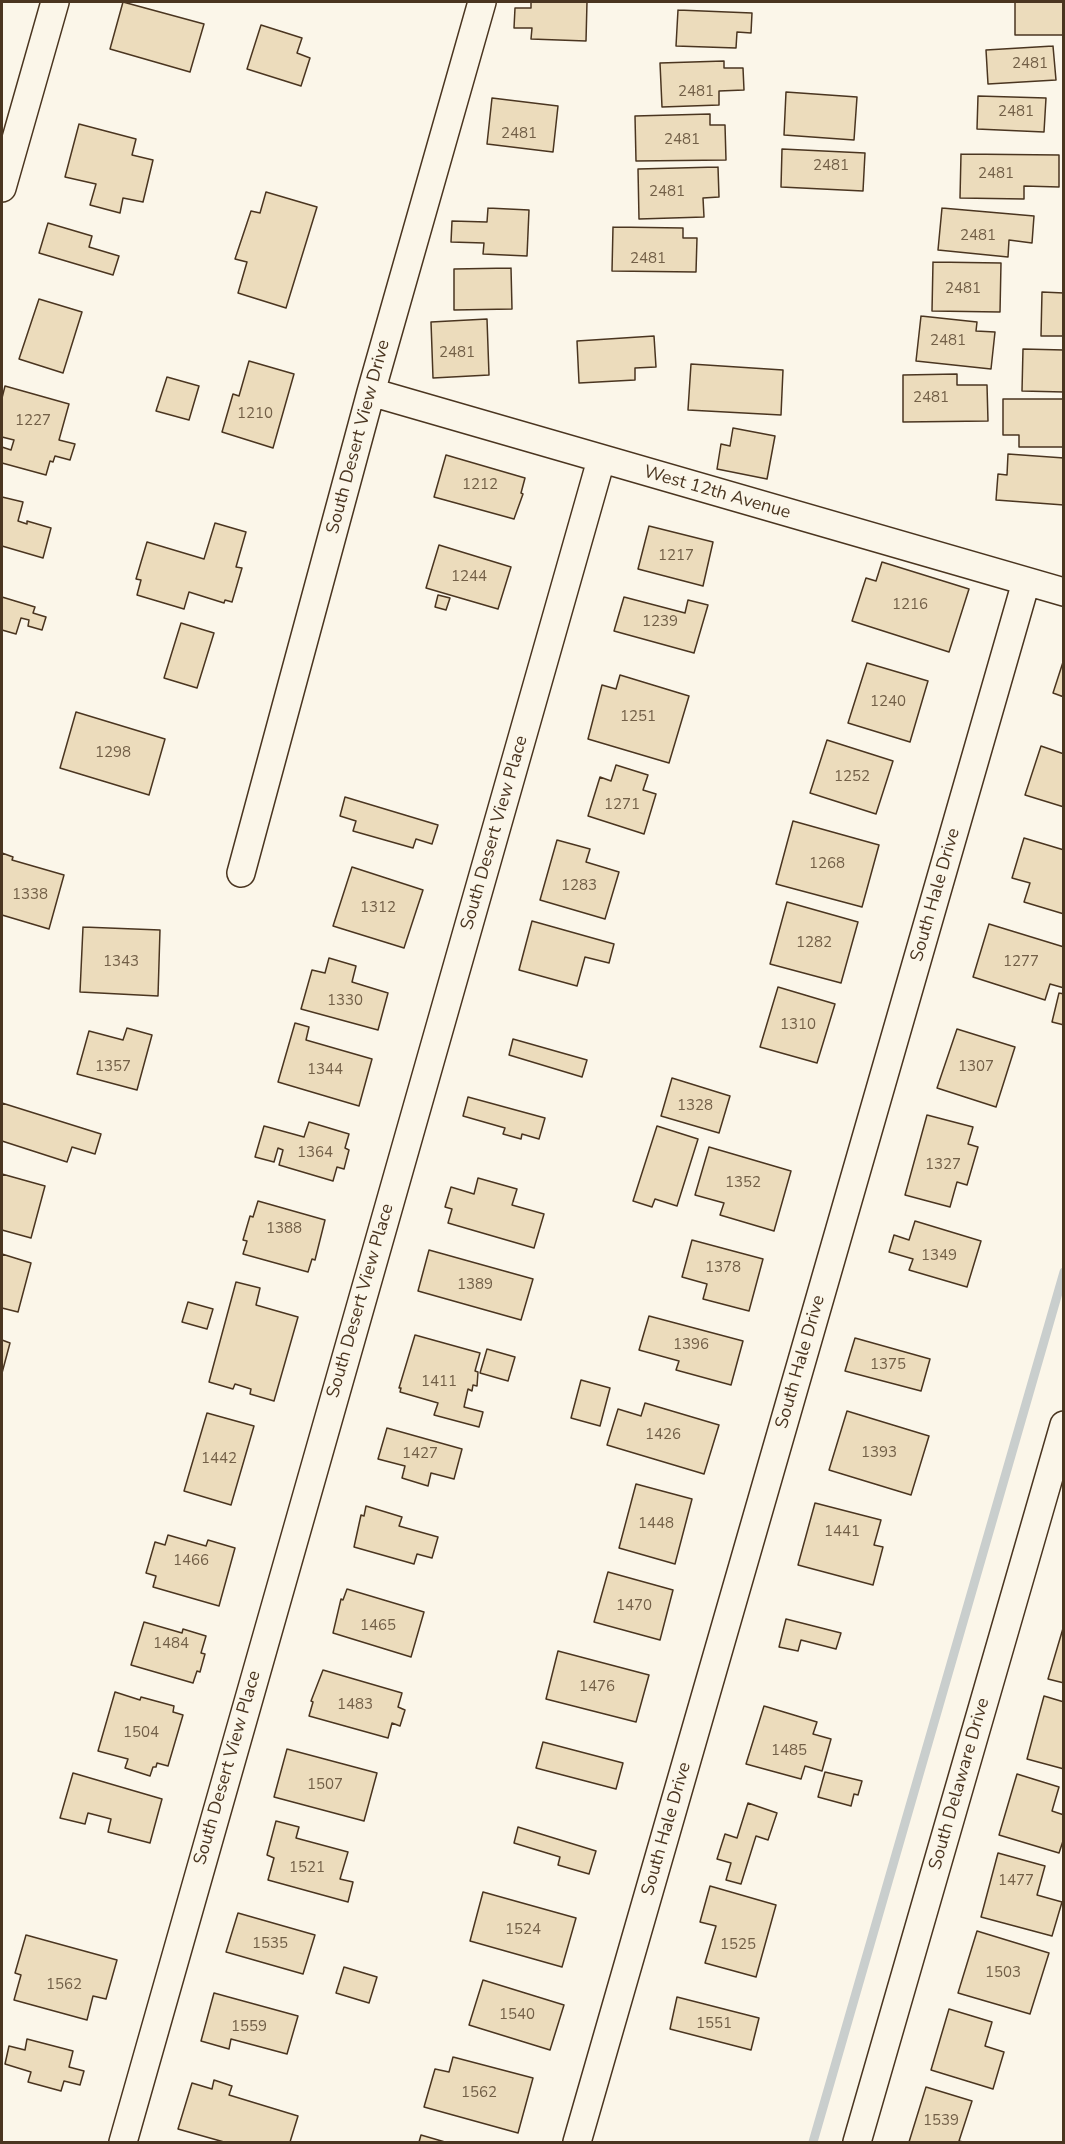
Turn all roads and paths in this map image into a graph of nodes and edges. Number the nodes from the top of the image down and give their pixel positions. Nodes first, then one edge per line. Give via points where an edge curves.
1 (55, 2) edge
2 (482, 2) edge
3 (2, 188) edge
4 (370, 392) junction
5 (601, 460) junction
6 (1026, 582) junction
7 (1064, 592) edge
8 (241, 873) dead end
9 (1064, 1425) edge
10 (123, 2142) edge
11 (577, 2142) edge
12 (857, 2142) edge

1 - 3 street
2 - 4 street, South Desert View Drive
4 - 5 street, West 12th Avenue
4 - 8 street, South Desert View Drive
5 - 6 street, West 12th Avenue
5 - 10 street, South Desert View Place
6 - 7 street, West 12th Avenue
6 - 11 street, South Hale Drive
9 - 12 street, South Delaware Drive

